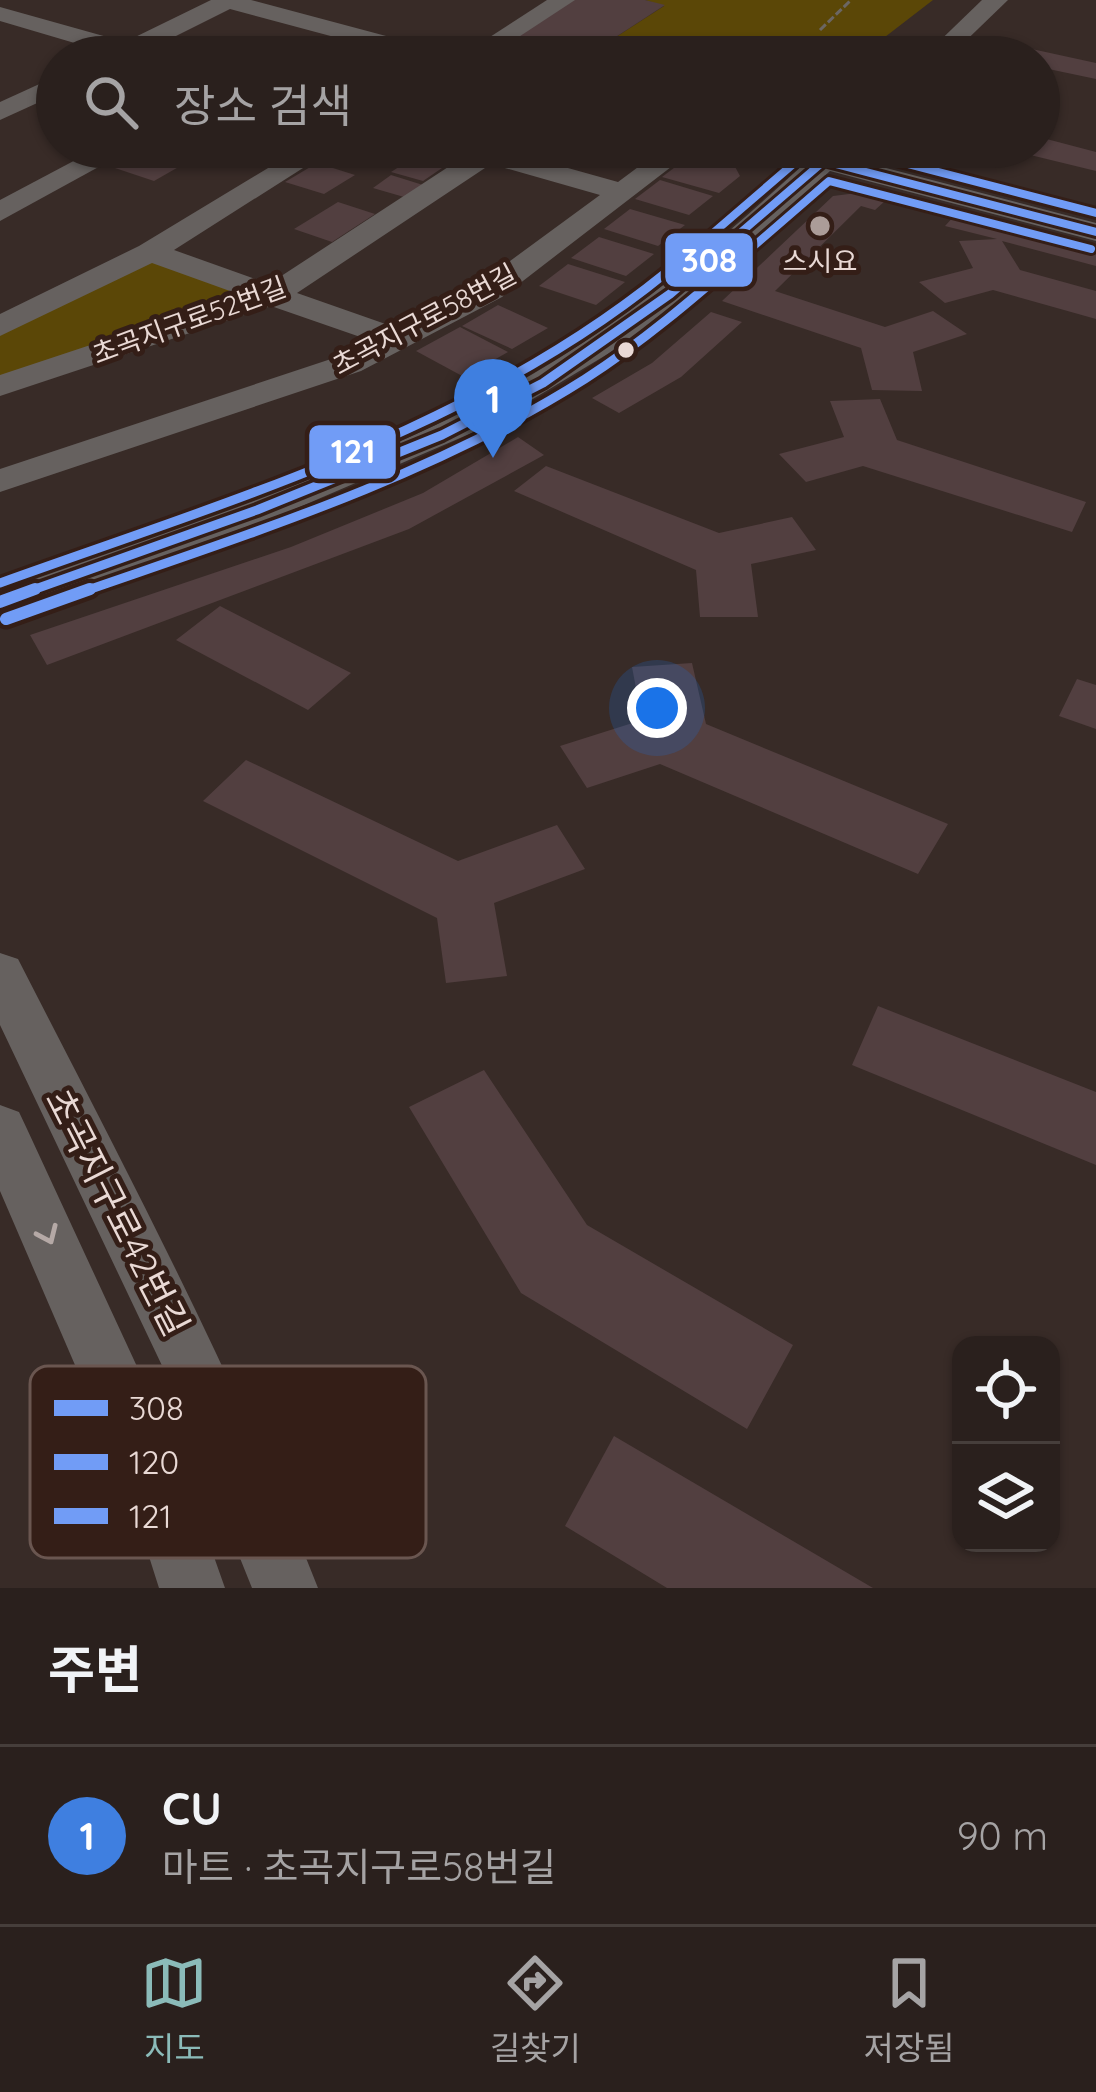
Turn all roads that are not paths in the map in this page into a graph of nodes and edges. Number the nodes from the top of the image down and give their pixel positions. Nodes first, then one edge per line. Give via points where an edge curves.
1 (226, 0) edge
2 (995, 0) edge
3 (551, 2) edge
4 (6, 20) edge
5 (63, 36) edge
6 (164, 36) edge
7 (359, 36) edge
8 (502, 36) edge
9 (957, 36) edge
10 (36, 95) edge
11 (0, 112) edge
12 (82, 168) edge
13 (287, 168) edge
14 (450, 168) edge
15 (538, 168) edge
16 (654, 168) edge
17 (816, 168) edge
18 (879, 168) edge
19 (621, 192) junction
20 (0, 212) edge
21 (1096, 232) edge
22 (151, 251) junction
23 (275, 294) junction
24 (0, 326) edge
25 (396, 338) junction
26 (0, 386) edge
27 (0, 481) edge
28 (0, 602) edge
29 (0, 973) edge
30 (0, 1129) edge
31 (106, 1366) edge
32 (195, 1366) edge
33 (182, 1558) edge
34 (274, 1558) edge
35 (192, 1588) edge
36 (285, 1588) edge

1 - 6 street
1 - 7 street
2 - 9 street
3 - 8 street
4 - 5 street
10 - 11 street
12 - 20 street
13 - 22 street
14 - 23 street, 초곡지구로52번길
15 - 19 street, 초곡지구로52번길
16 - 19 street, 초곡지구로58번길
17 - 28 street via 670,294 543,383 442,435 257,510
18 - 21 street
19 - 25 street, 초곡지구로58번길 via 491,290
22 - 23 street
22 - 24 street
23 - 25 street
23 - 26 street, 초곡지구로52번길
25 - 27 street, 초곡지구로58번길 via 349,364
29 - 32 street, 초곡지구로42번길
30 -> 31 street
33 -> 35 street
34 - 36 street, 초곡지구로42번길

